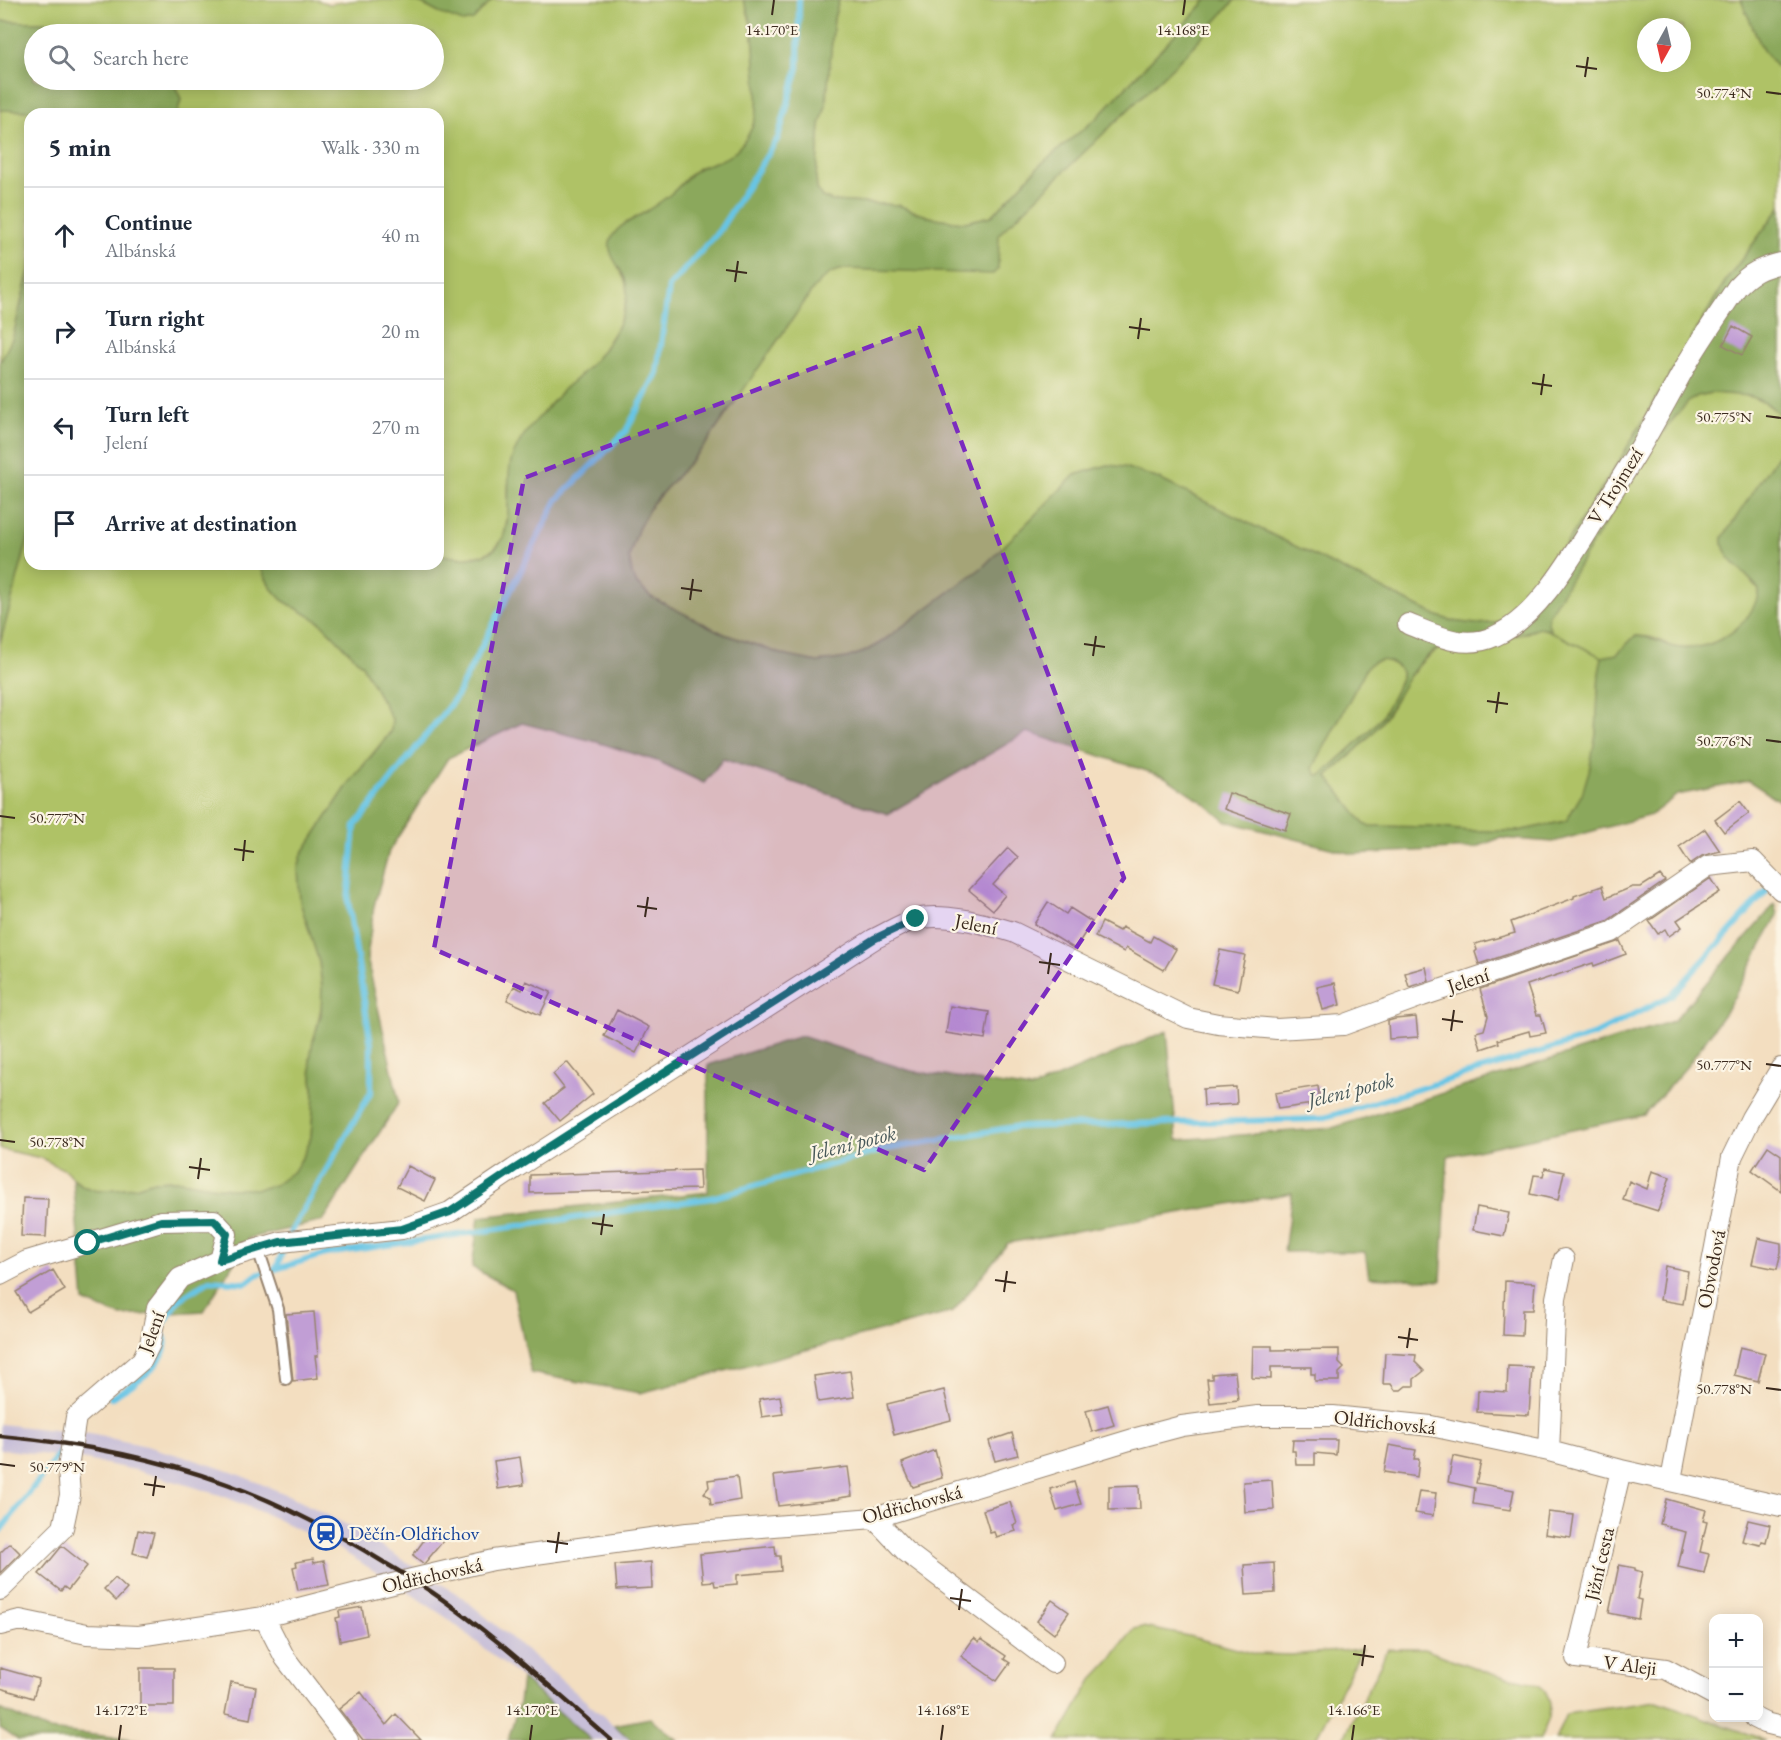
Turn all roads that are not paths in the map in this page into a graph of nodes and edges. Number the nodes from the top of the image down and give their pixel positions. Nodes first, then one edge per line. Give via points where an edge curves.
1 (1781, 262) edge
2 (1408, 624) dead end
3 (1781, 890) edge
4 (1781, 1068) edge
5 (261, 1257) junction
6 (1564, 1259) dead end
7 (220, 1260) junction
8 (0, 1275) edge
9 (286, 1379) dead end
10 (1549, 1450) junction
11 (1621, 1470) junction
12 (1671, 1480) junction
13 (1779, 1504) edge
14 (874, 1518) junction
15 (0, 1590) edge
16 (264, 1617) junction
17 (0, 1625) edge
18 (1576, 1658) joint
19 (1053, 1663) dead end
20 (1709, 1693) edge
21 (1763, 1722) edge
22 (1781, 1727) edge
23 (348, 1740) edge

1 - 2 street, V Trojmezí via 1758,269 1737,287 1576,549 1542,598 1516,624 1496,636 1464,642 1443,639
3 - 5 street, Jelení via 1753,861 1708,866 1612,933 1343,1025 1277,1029 1188,1018 1012,932 986,924 941,917 916,919 874,939 450,1212 402,1229 280,1242
4 - 12 street, Obvodová via 1732,1157
5 - 7 street, Jelení
5 - 9 lane via 278,1310
6 - 10 street via 1556,1298
7 - 8 street via 227,1234 214,1220 161,1221 27,1261
7 - 15 street, Jelení via 180,1278 157,1308 150,1344 142,1360 76,1417 68,1468 70,1495 63,1528
10 - 11 street, Oldřichovská
10 - 14 street, Oldřichovská via 1431,1426 1371,1419 1249,1417 1182,1426 1133,1439
11 - 12 street, Oldřichovská
11 - 18 street, Jižní cesta
12 - 13 street, Oldřichovská
14 - 16 street, Oldřichovská via 687,1533 493,1560
14 - 19 street via 905,1551
16 - 17 street, Oldřichovská via 139,1636 87,1634 20,1620
16 - 23 street via 285,1658
18 - 20 street, V Aleji via 1666,1669
21 - 22 street

